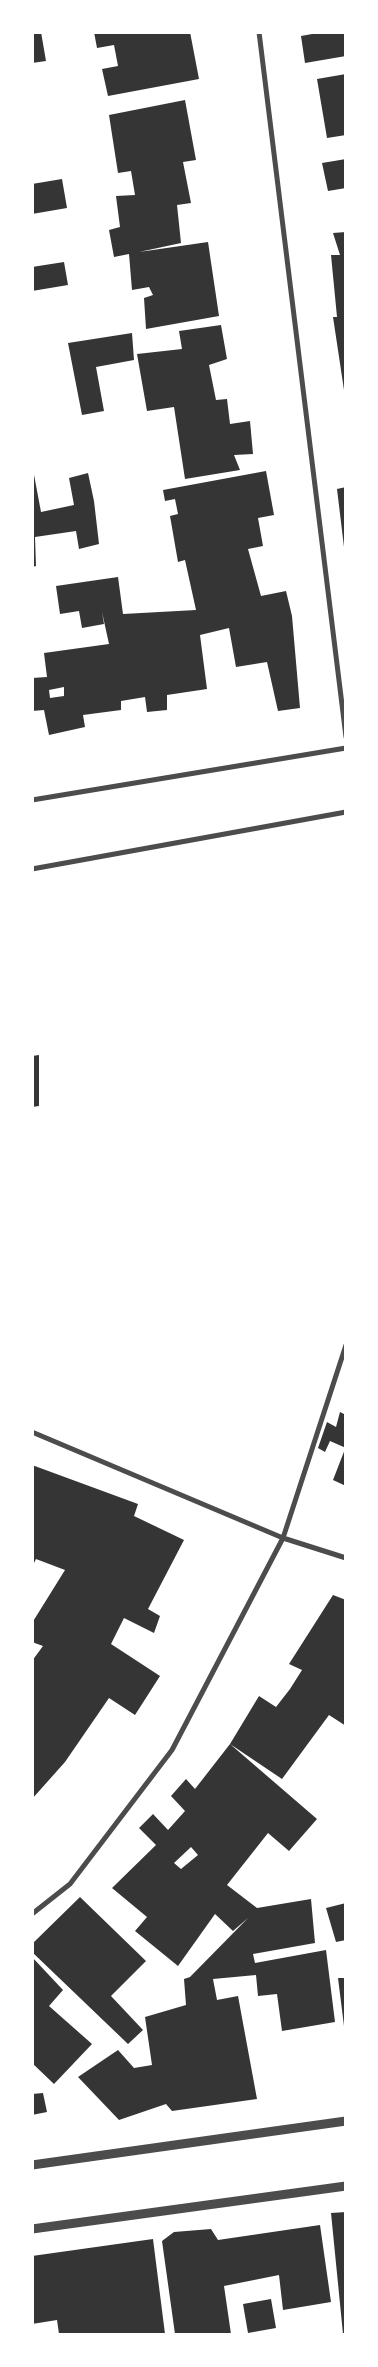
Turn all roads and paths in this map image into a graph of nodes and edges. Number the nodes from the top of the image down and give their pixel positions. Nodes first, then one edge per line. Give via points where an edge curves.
1 (259, 32) edge
2 (346, 737) edge
3 (346, 748) edge
4 (32, 800) edge
5 (346, 812) edge
6 (32, 869) edge
7 (346, 1345) edge
8 (32, 1432) edge
9 (283, 1538) junction
10 (346, 1558) edge
11 (32, 1914) edge
12 (346, 2120) edge
13 (32, 2165) edge
14 (346, 2186) edge
15 (32, 2229) edge

1 - 2 street
3 - 4 street
5 - 6 street
7 - 9 street
8 - 9 street
9 - 10 street
9 - 11 street via 172,1750 70,1884
12 - 13 street
14 - 15 street

